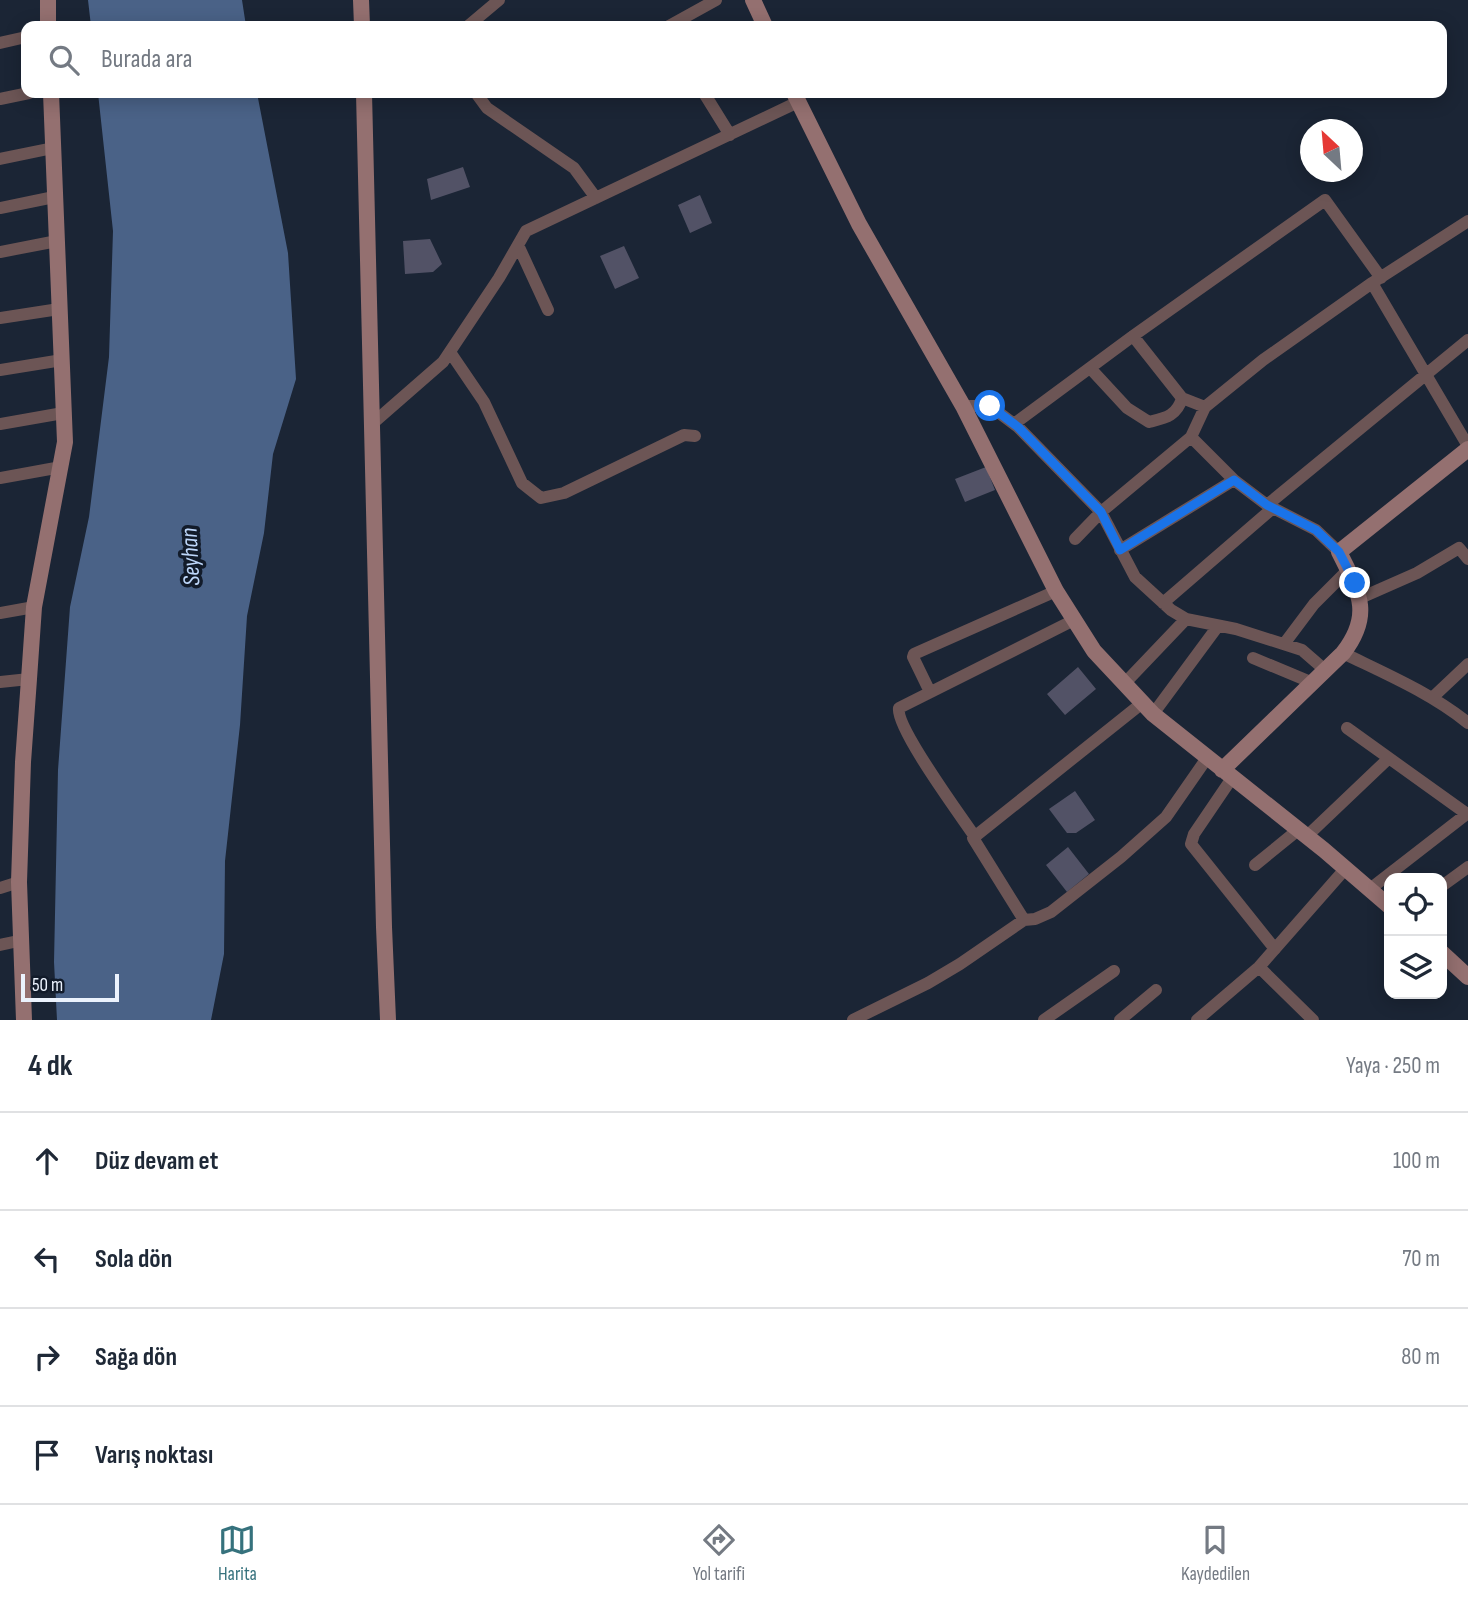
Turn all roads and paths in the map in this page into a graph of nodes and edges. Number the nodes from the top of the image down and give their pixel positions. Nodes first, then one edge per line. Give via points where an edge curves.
1 (48, 0) edge
2 (361, 0) edge
3 (499, 0) edge
4 (716, 0) edge
5 (753, 0) edge
6 (48, 21) edge
7 (362, 21) edge
8 (474, 21) edge
9 (678, 21) edge
10 (763, 21) edge
11 (21, 38) edge
12 (0, 43) edge
13 (21, 95) edge
14 (51, 98) edge
15 (364, 98) edge
16 (480, 98) edge
17 (707, 98) edge
18 (794, 98) edge
19 (796, 98) edge
20 (0, 99) edge
21 (730, 135) junction
22 (53, 148) junction
23 (0, 159) edge
24 (54, 197) junction
25 (596, 198) junction
26 (0, 208) edge
27 (1468, 221) edge
28 (57, 241) junction
29 (518, 245) junction
30 (0, 252) edge
31 (1377, 280) junction
32 (58, 309) junction
33 (548, 310) dead end
34 (0, 318) edge
35 (1133, 336) junction
36 (1468, 340) edge
37 (450, 352) junction
38 (62, 360) junction
39 (1090, 368) junction
40 (0, 370) edge
41 (1424, 374) junction
42 (1182, 398) junction
43 (963, 406) junction
44 (1205, 407) junction
45 (64, 413) junction
46 (0, 424) edge
47 (372, 424) junction
48 (1014, 424) junction
49 (695, 436) dead end
50 (1191, 438) junction
51 (1468, 447) edge
52 (61, 467) junction
53 (0, 478) edge
54 (1234, 480) junction
55 (1270, 506) junction
56 (1101, 512) junction
57 (1075, 539) dead end
58 (1120, 550) junction
59 (1339, 552) junction
60 (1468, 559) edge
61 (1348, 570) junction
62 (1056, 591) junction
63 (1358, 599) junction
64 (1163, 603) junction
65 (34, 607) junction
66 (0, 613) edge
67 (1186, 619) junction
68 (1074, 620) junction
69 (1218, 626) junction
70 (1284, 645) junction
71 (1343, 653) junction
72 (1252, 658) dead end
73 (1468, 664) edge
74 (1325, 670) junction
75 (29, 679) junction
76 (0, 682) edge
77 (1312, 683) junction
78 (1124, 684) junction
79 (930, 692) junction
80 (1432, 698) junction
81 (1147, 709) junction
82 (1468, 723) edge
83 (1346, 728) dead end
84 (1207, 758) junction
85 (1388, 759) junction
86 (1227, 774) junction
87 (1468, 814) edge
88 (1302, 834) junction
89 (975, 837) junction
90 (1255, 864) dead end
91 (1468, 867) edge
92 (1346, 868) junction
93 (19, 882) junction
94 (1447, 882) edge
95 (0, 888) edge
96 (1370, 889) junction
97 (1384, 902) edge
98 (1024, 920) junction
99 (23, 940) junction
100 (0, 945) edge
101 (1275, 949) junction
102 (1447, 957) edge
103 (1259, 967) junction
104 (1114, 971) dead end
105 (1468, 976) edge
106 (1156, 990) dead end
107 (24, 1020) edge
108 (388, 1020) edge
109 (853, 1020) edge
110 (1044, 1020) edge
111 (1119, 1020) edge
112 (1196, 1020) edge
113 (1312, 1020) edge

1 - 6 main road
2 - 7 main road
3 - 8 street
4 - 9 street
5 - 10 main road
11 - 12 street
13 - 20 street
14 - 22 main road
15 - 47 main road
16 - 25 street via 487,108 574,168
17 - 21 street
18 - 21 street
19 - 43 main road via 859,224
21 - 25 street
22 - 23 street
22 - 24 main road
24 - 26 street
24 - 28 main road
25 - 29 street via 526,231
27 - 31 street
28 - 30 street
28 - 32 main road
29 - 33 street
29 - 37 street
31 - 35 street via 1325,200
31 - 41 street
31 - 44 street
32 - 34 street
32 - 38 main road
35 - 39 street
35 - 42 street
36 - 41 street
37 - 47 street
37 - 49 street via 484,402 522,484 541,498 564,493 684,435
38 - 40 street
38 - 45 main road
39 - 42 street via 1126,408 1149,422 1170,417 1180,408
39 - 48 street
41 - 51 street
41 - 55 street
42 - 44 street
43 - 48 street via 990,406
43 - 62 main road
44 - 50 street
45 - 46 street
45 - 52 main road
47 - 108 main road
48 - 56 street
50 - 54 street
50 - 56 street
51 - 59 main road
52 - 53 street
52 - 65 main road
54 - 55 street
54 - 58 street
55 - 59 street via 1316,530
55 - 64 street
56 - 57 street
56 - 58 street
58 - 64 street via 1135,577
59 - 61 main road
60 - 63 street via 1459,548
61 - 63 main road
61 - 70 street via 1314,604
62 - 68 main road
62 - 79 street via 914,653
63 - 71 main road via 1362,616
64 - 67 street
65 - 66 street
65 - 75 main road
67 - 69 street
67 - 78 street
68 - 78 main road
68 - 79 street
69 - 70 street
69 - 81 street
70 - 74 street via 1302,650
71 - 74 main road
71 - 80 street
72 - 77 street
73 - 80 street
74 - 77 main road
75 - 76 street
75 - 93 main road
77 - 86 main road
78 - 81 main road
79 - 89 street via 899,708 898,713
80 - 82 street
81 - 84 main road
81 - 89 street
83 - 85 street
84 - 86 main road
84 - 98 street via 1166,817 1130,849 1051,912
85 - 87 street
85 - 88 street
86 - 88 main road
86 - 101 street via 1191,844
87 - 96 street
88 - 90 street
88 - 92 main road
89 - 98 street
91 - 94 street
92 - 96 main road
92 - 101 street
93 - 95 street
93 - 99 main road
96 - 97 main road
98 - 109 street via 939,977
99 - 100 street
99 - 107 main road
101 - 103 street
102 - 105 main road
103 - 112 street
103 - 113 street
104 - 110 street
106 - 111 street

